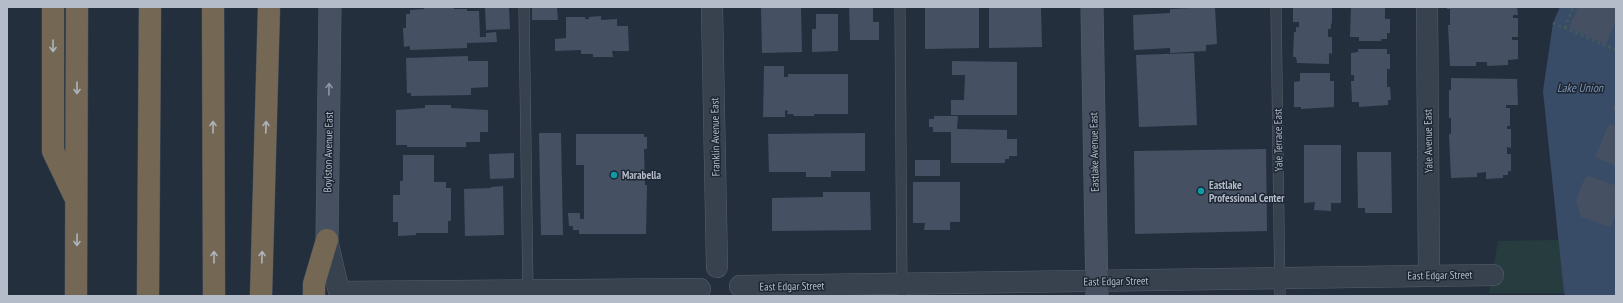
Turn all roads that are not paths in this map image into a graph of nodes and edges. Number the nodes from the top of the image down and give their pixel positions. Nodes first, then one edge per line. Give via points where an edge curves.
1 (53, 7) edge
2 (77, 7) edge
3 (150, 7) edge
4 (213, 7) edge
5 (269, 7) edge
6 (330, 7) edge
7 (524, 7) edge
8 (712, 7) edge
9 (900, 7) edge
10 (1092, 7) edge
11 (1276, 7) edge
12 (1427, 7) edge
13 (77, 201) junction
14 (327, 240) junction
15 (717, 267) junction
16 (1493, 275) dead end
17 (1429, 276) junction
18 (1280, 287) edge
19 (1096, 289) edge
20 (902, 290) edge
21 (739, 291) edge
22 (701, 292) edge
23 (528, 293) edge
24 (340, 294) edge
25 (76, 296) edge
26 (148, 296) edge
27 (214, 296) edge
28 (261, 296) edge
29 (314, 296) edge

1 -> 13 highway via 53,151
2 -> 13 highway
3 - 26 highway
27 -> 4 highway
28 -> 5 highway
14 -> 6 main road, Boylston Avenue East
7 - 23 lane
8 - 15 street, Franklin Avenue East
9 - 20 lane
10 - 19 main road, Eastlake Avenue East
11 - 18 lane, Yale Terrace East
12 - 17 street, Yale Avenue East
13 -> 25 highway
14 - 24 street, Boylston Avenue East
14 - 29 highway via 314,284
15 - 21 street via 731,270 739,280
15 - 22 street via 706,273 700,284
16 - 17 street, East Edgar Street
17 - 18 street, East Edgar Street
18 - 19 street, East Edgar Street
19 - 20 street, East Edgar Street
20 - 21 street, East Edgar Street
22 - 23 street
23 - 24 street

